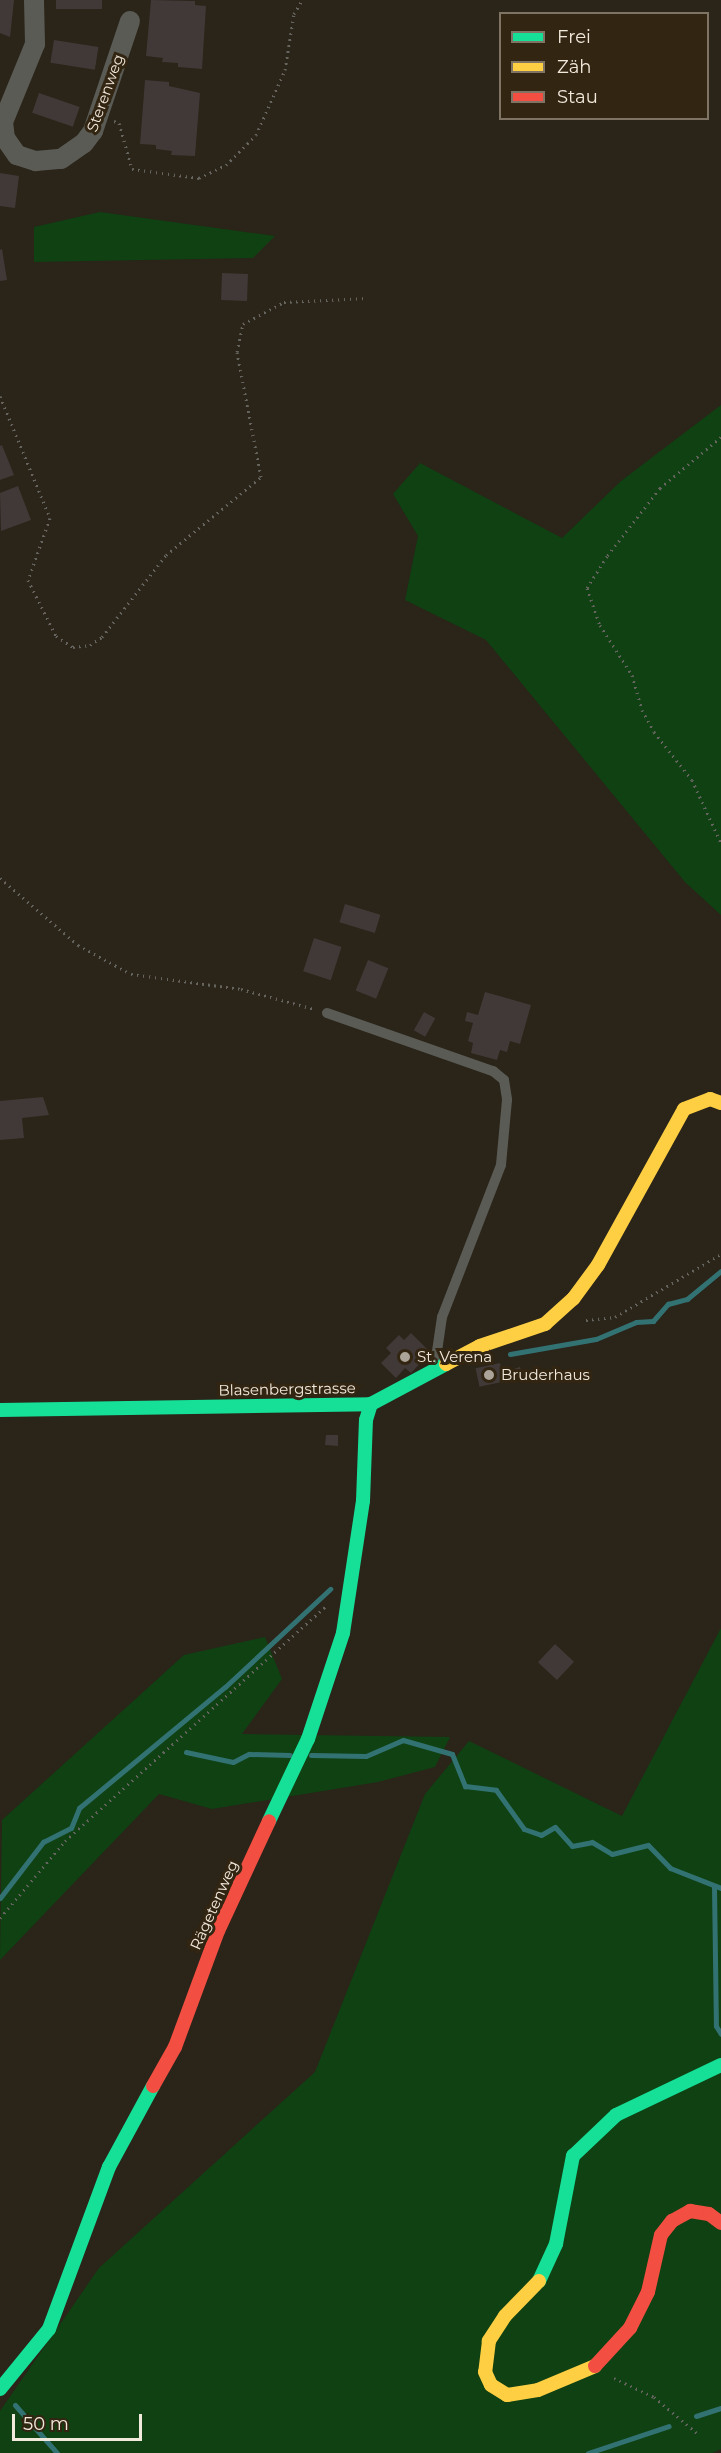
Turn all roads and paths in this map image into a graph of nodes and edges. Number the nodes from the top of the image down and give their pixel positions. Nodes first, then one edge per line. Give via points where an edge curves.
1 (34, 0) edge
2 (302, 0) edge
3 (130, 21) dead end
4 (100, 116) junction
5 (1, 123) edge
6 (367, 298) dead end
7 (0, 396) edge
8 (721, 436) edge
9 (721, 843) edge
10 (0, 878) edge
11 (327, 1013) joint
12 (721, 1103) edge
13 (721, 1254) edge
14 (580, 1320) dead end
15 (434, 1368) junction
16 (371, 1404) junction
17 (0, 1410) edge
18 (353, 1582) junction
19 (0, 1918) edge
20 (721, 2065) edge
21 (721, 2223) edge
22 (593, 2368) junction
23 (1, 2385) edge
24 (698, 2434) dead end

1 - 5 street, Sterenweg via 35,44
2 - 4 path via 294,14 285,70 256,135 226,165 199,178 132,169 124,152 119,123
3 - 4 street, Sterenweg
4 - 5 street, Sterenweg via 84,143 61,159 36,161 17,154 4,138
6 - 7 path via 284,302 243,324 237,352 261,477 166,555 102,637 90,645 73,647 56,636 28,580 50,518
8 - 9 path via 660,488 587,588 600,625 632,675 642,710 654,732 692,780
10 - 11 path via 78,945 130,974 241,989
11 - 15 lane via 492,1071 504,1080 507,1100 501,1165 442,1317
12 - 15 street, Blasenbergstrasse via 710,1099 684,1109 598,1265 573,1299 545,1324 480,1346
13 - 14 path via 615,1317
15 - 16 street, Blasenbergstrasse via 408,1387
16 - 17 street, Blasenbergstrasse
16 - 18 street, Rägetenweg via 366,1420 363,1502
18 - 19 path via 65,1841
18 - 23 street, Rägetenweg via 343,1633 308,1739 218,1931 175,2047 109,2167 49,2329
20 - 22 street via 616,2115 573,2156 556,2244 538,2283 505,2316 489,2342 485,2372 491,2385 507,2395 538,2390
21 - 22 street via 709,2214 690,2211 672,2221 661,2235 648,2292 630,2328
22 - 24 path via 654,2397

